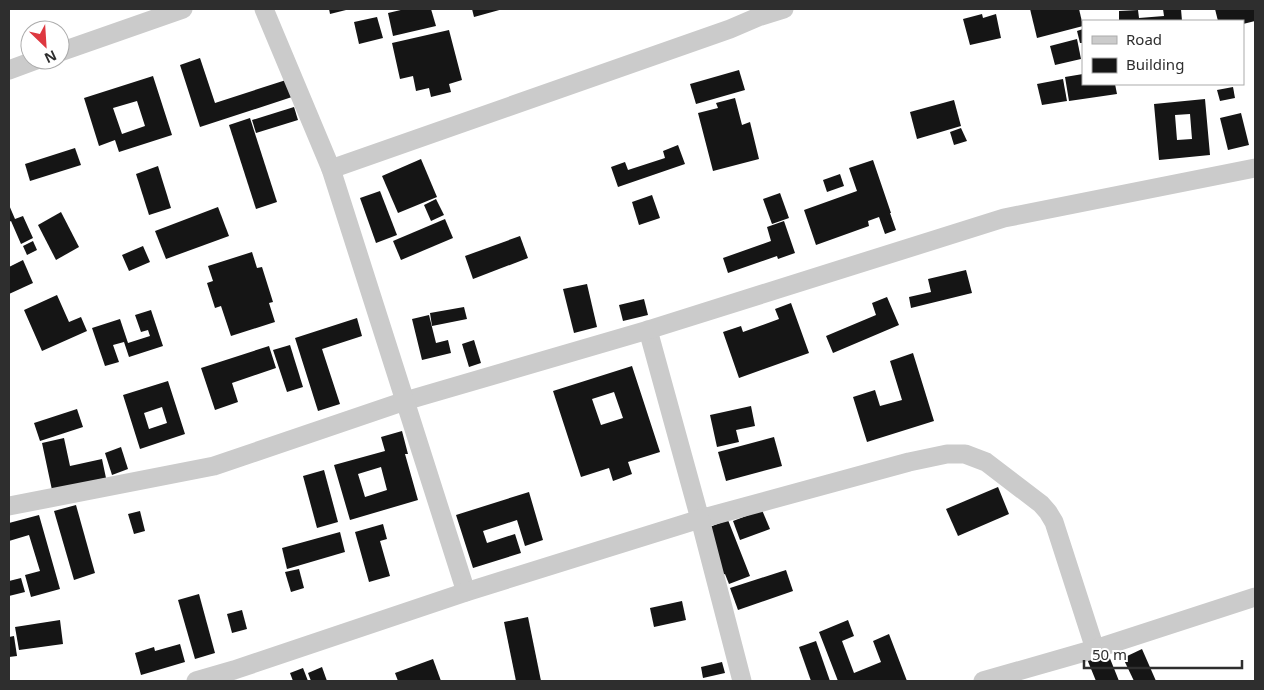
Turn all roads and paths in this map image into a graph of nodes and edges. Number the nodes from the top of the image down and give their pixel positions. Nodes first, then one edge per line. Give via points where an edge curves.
1 (183, 9) edge
2 (264, 9) edge
3 (784, 9) edge
4 (70, 49) edge
5 (1255, 168) edge
6 (331, 169) junction
7 (648, 330) junction
8 (405, 401) junction
9 (9, 506) edge
10 (700, 519) junction
11 (466, 592) junction
12 (1255, 597) edge
13 (1095, 649) junction
14 (1002, 678) edge
15 (196, 681) edge
16 (742, 681) edge
17 (983, 681) edge

1 - 4 street
2 - 6 street
3 - 6 street
5 - 7 street via 1004,218
6 - 8 street
7 - 8 street
7 - 10 street
8 - 9 street via 214,466
8 - 11 street
10 - 11 street
10 - 13 street via 910,462 964,454 986,462 1048,512
10 - 16 street
11 - 15 street
12 - 13 street
13 - 14 street
14 - 17 street

